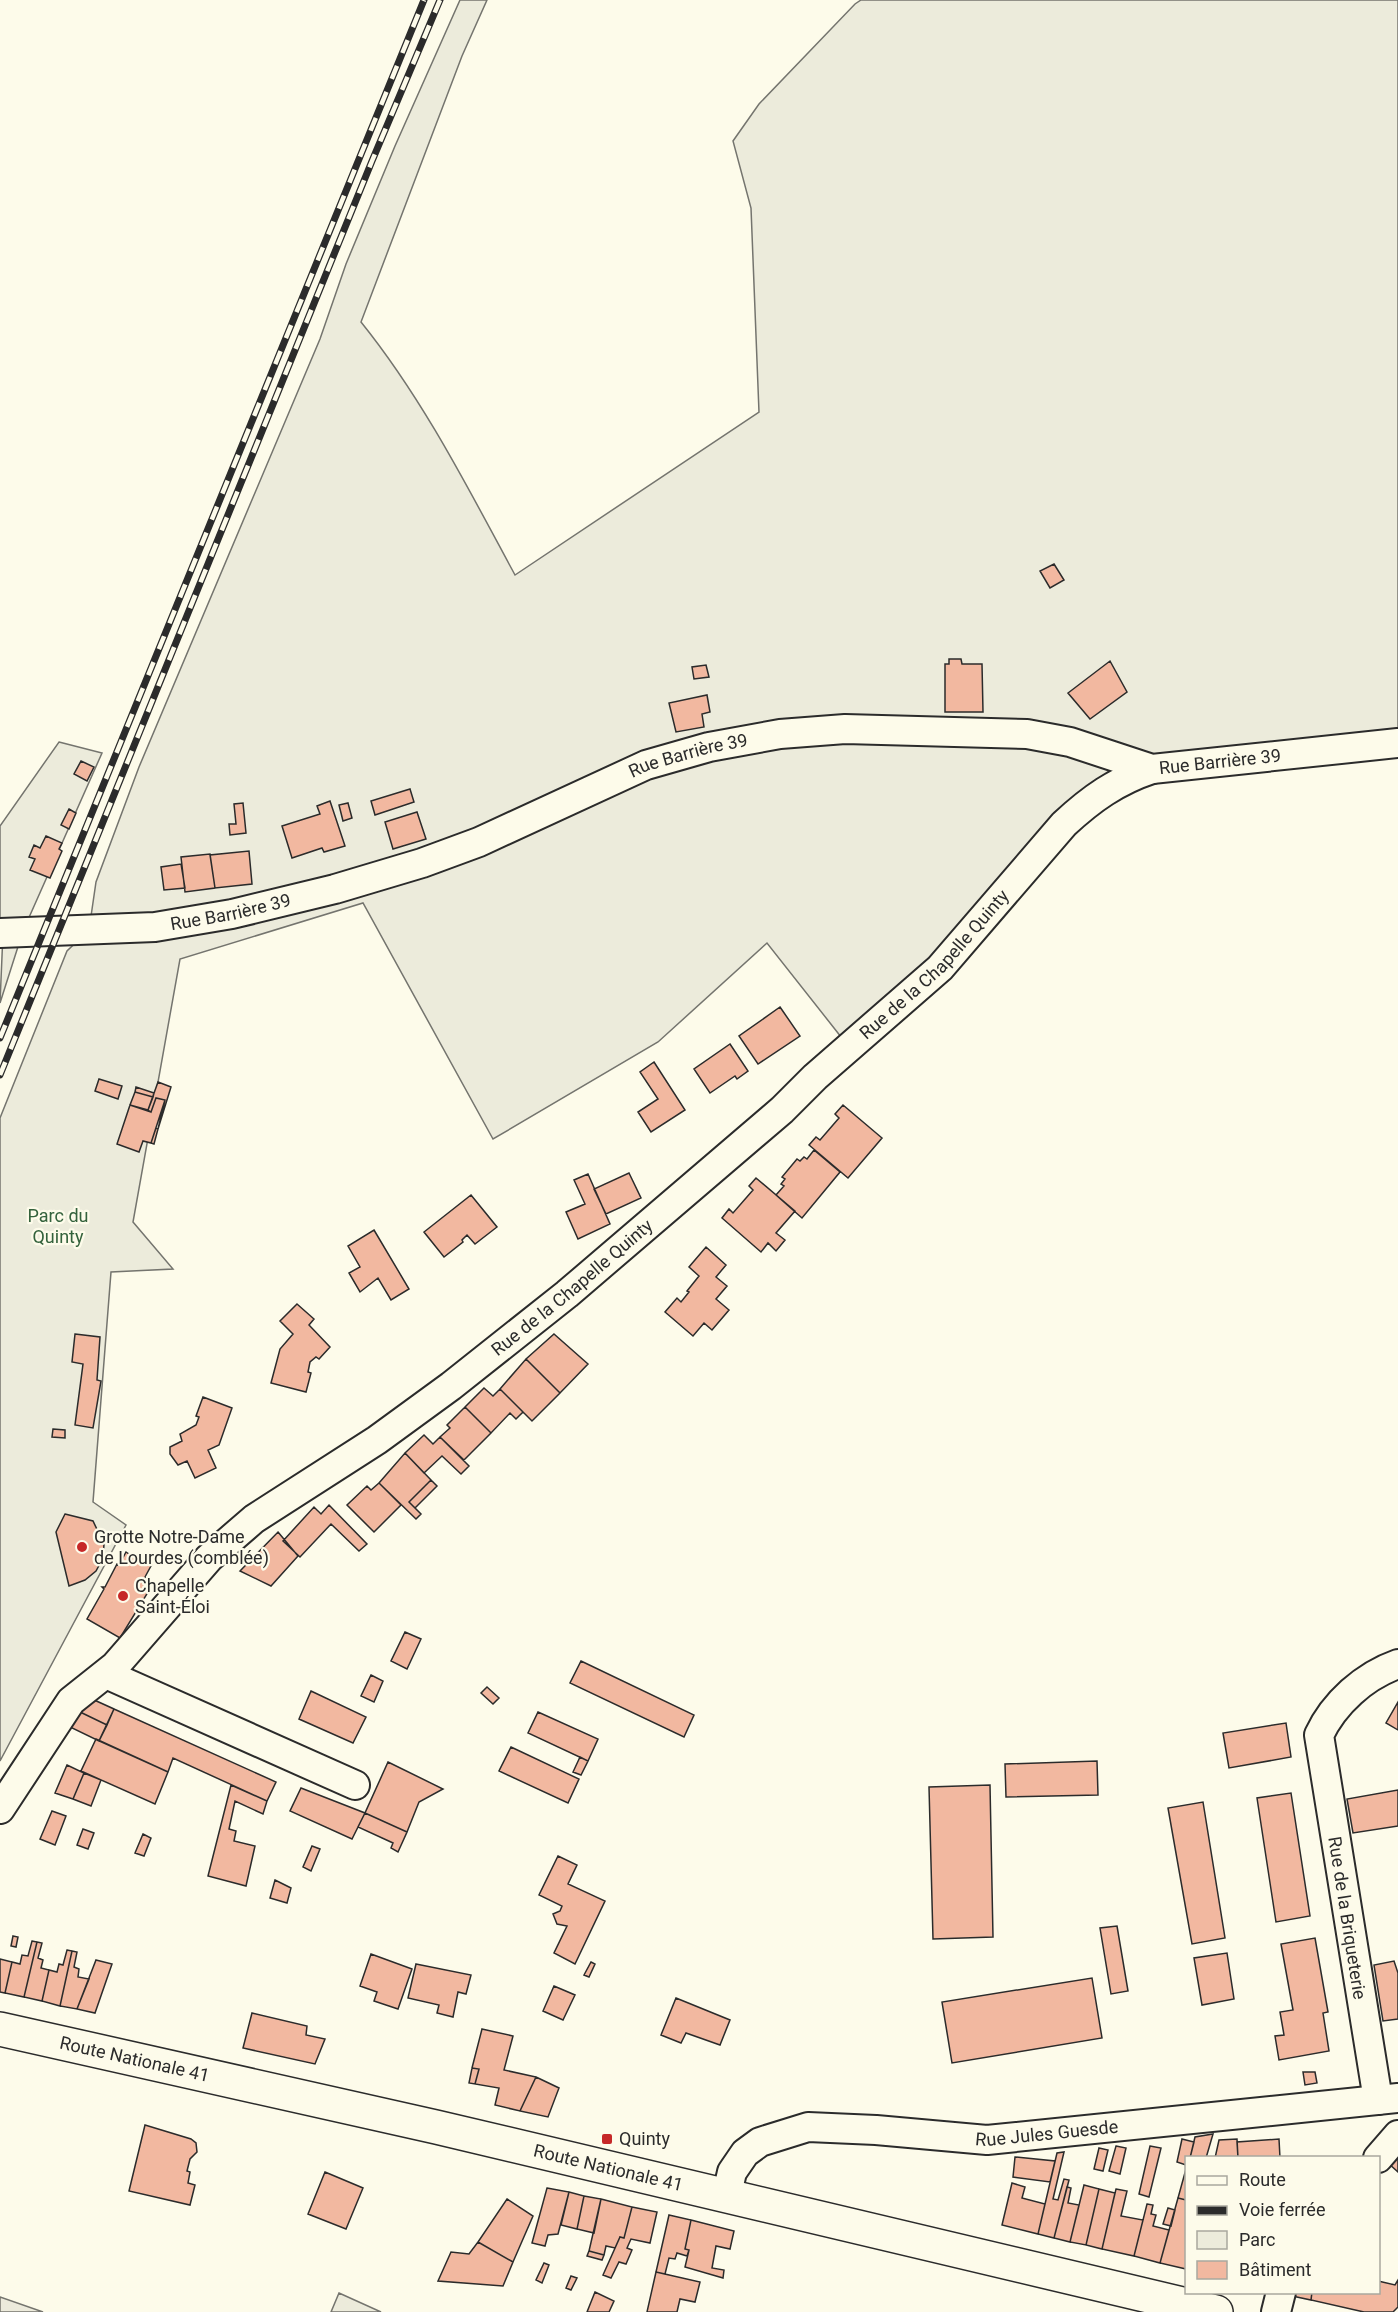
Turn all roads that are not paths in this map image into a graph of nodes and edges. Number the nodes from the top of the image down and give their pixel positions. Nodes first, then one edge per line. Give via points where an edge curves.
1 (1398, 742) edge
2 (1152, 769) junction
3 (0, 933) edge
4 (1398, 1664) edge
5 (106, 1674) junction
6 (355, 1785) dead end
7 (0, 1809) edge
8 (0, 2029) edge
9 (1388, 2099) edge
10 (1398, 2135) edge
11 (1380, 2156) edge
12 (727, 2194) junction
13 (1280, 2294) edge
14 (1216, 2312) edge
15 (1276, 2312) edge

1 - 2 street, Rue Barrière 39
2 - 3 street, Rue Barrière 39 via 1070,742 1027,734 844,729 780,734 709,747 646,765 479,842 335,889 232,914 155,927
2 - 5 street, Rue de la Chapelle Quinty via 1125,778 1087,803 1064,824 940,968 567,1294 377,1440 254,1519 209,1558
4 - 9 street, Rue de la Briqueterie via 1349,1694 1319,1735
5 - 6 street
5 - 7 street, Rue de la Chapelle Quinty via 71,1701
8 - 12 main road, Route Nationale 41
9 - 12 street, Rue Jules Guesde via 987,2140 808,2127 760,2142 745,2153 732,2172
10 - 11 street
12 - 14 main road, Route Nationale 41
13 - 15 street

